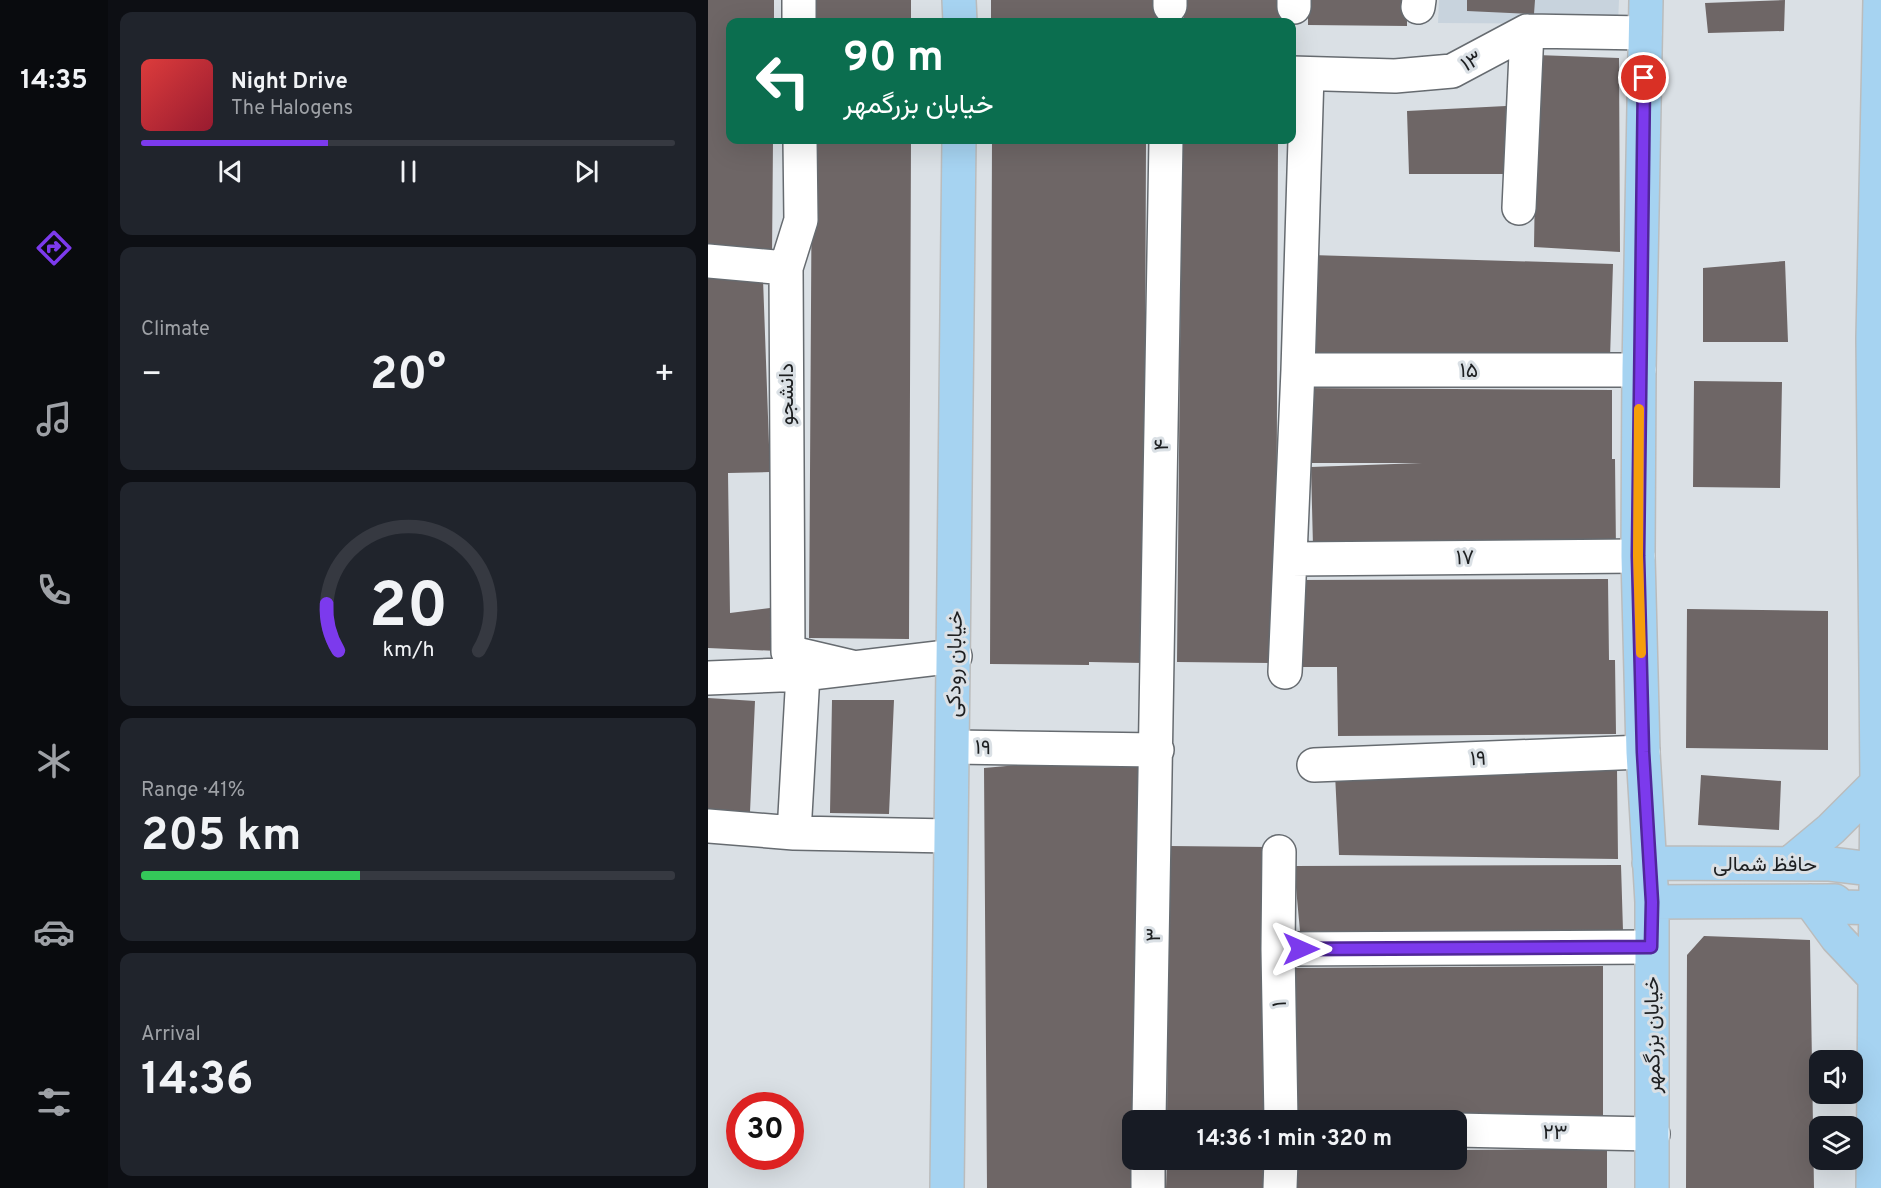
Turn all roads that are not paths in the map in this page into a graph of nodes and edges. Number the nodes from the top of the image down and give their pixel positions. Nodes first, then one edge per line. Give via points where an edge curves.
1 (799, 0) edge
2 (959, 0) edge
3 (1646, 0) edge
4 (1880, 0) edge
5 (799, 18) edge
6 (960, 18) edge
7 (1527, 31) junction
8 (1645, 33) junction
9 (1299, 73) edge
10 (800, 144) edge
11 (959, 144) edge
12 (1166, 144) edge
13 (1519, 208) dead end
14 (708, 261) edge
15 (786, 268) junction
16 (1298, 370) junction
17 (1639, 370) junction
18 (1638, 556) junction
19 (1291, 559) junction
20 (955, 656) junction
21 (796, 663) junction
22 (1285, 672) dead end
23 (708, 678) edge
24 (954, 747) junction
25 (1156, 750) junction
26 (1643, 752) junction
27 (1314, 765) dead end
28 (1878, 788) edge
29 (708, 826) edge
30 (794, 833) junction
31 (950, 836) junction
32 (1279, 852) dead end
33 (1649, 863) junction
34 (1789, 864) junction
35 (1879, 870) edge
36 (1810, 901) junction
37 (1652, 902) junction
38 (1878, 908) edge
39 (1651, 947) junction
40 (1278, 949) junction
41 (1877, 968) edge
42 (1149, 1110) edge
43 (1281, 1110) edge
44 (1467, 1130) edge
45 (1653, 1134) junction
46 (1148, 1170) edge
47 (1281, 1170) edge
48 (949, 1186) edge
49 (1148, 1188) edge
50 (1280, 1188) edge
51 (1652, 1188) edge
52 (1873, 1188) edge

1 - 5 street
2 - 6 main road
3 - 8 main road, خیابان بزرگمهر
4 - 28 main road via 1874,338
7 - 8 street, ۱۳
7 - 9 street, ۱۳ via 1452,71 1395,76
7 - 13 street
8 - 17 main road, خیابان بزرگمهر
9 - 16 street
10 - 15 street, دانشجو via 801,220
11 - 20 main road, خیابان رودکی
12 - 25 street, ۴
14 - 15 street
15 - 21 street, دانشجو
16 - 17 street, ۱۵
16 - 19 street
17 - 18 main road, خیابان بزرگمهر
18 - 19 street, ۱۷
18 - 26 main road, خیابان بزرگمهر
19 - 22 street
20 - 21 street via 852,667
20 - 24 main road, خیابان رودکی
21 - 23 street
21 - 30 street, دانشجو
24 - 25 street, ۱۹
24 - 31 main road, خیابان رودکی
25 - 42 street, ۳
26 - 27 street, ۱۹
26 - 33 main road, خیابان بزرگمهر
28 - 34 main road
28 - 35 main road
29 - 30 street
30 - 31 street
31 - 48 main road, خیابان رودکی
32 - 40 street, ۱
33 - 34 main road, حافظ شمالی
33 - 37 main road, خیابان بزرگمهر
34 - 35 main road, حافظ شمالی
35 - 38 main road
36 - 37 main road, حافظ شمالی
36 - 38 main road, حافظ شمالی
36 - 41 main road via 1838,938
37 - 39 main road, خیابان بزرگمهر
38 - 41 main road
39 - 40 street
39 - 45 main road, خیابان بزرگمهر
40 - 43 street, ۱
41 - 52 main road
44 - 45 street, ۲۳
45 - 51 main road, خیابان بزرگمهر
46 - 49 street
47 - 50 street

